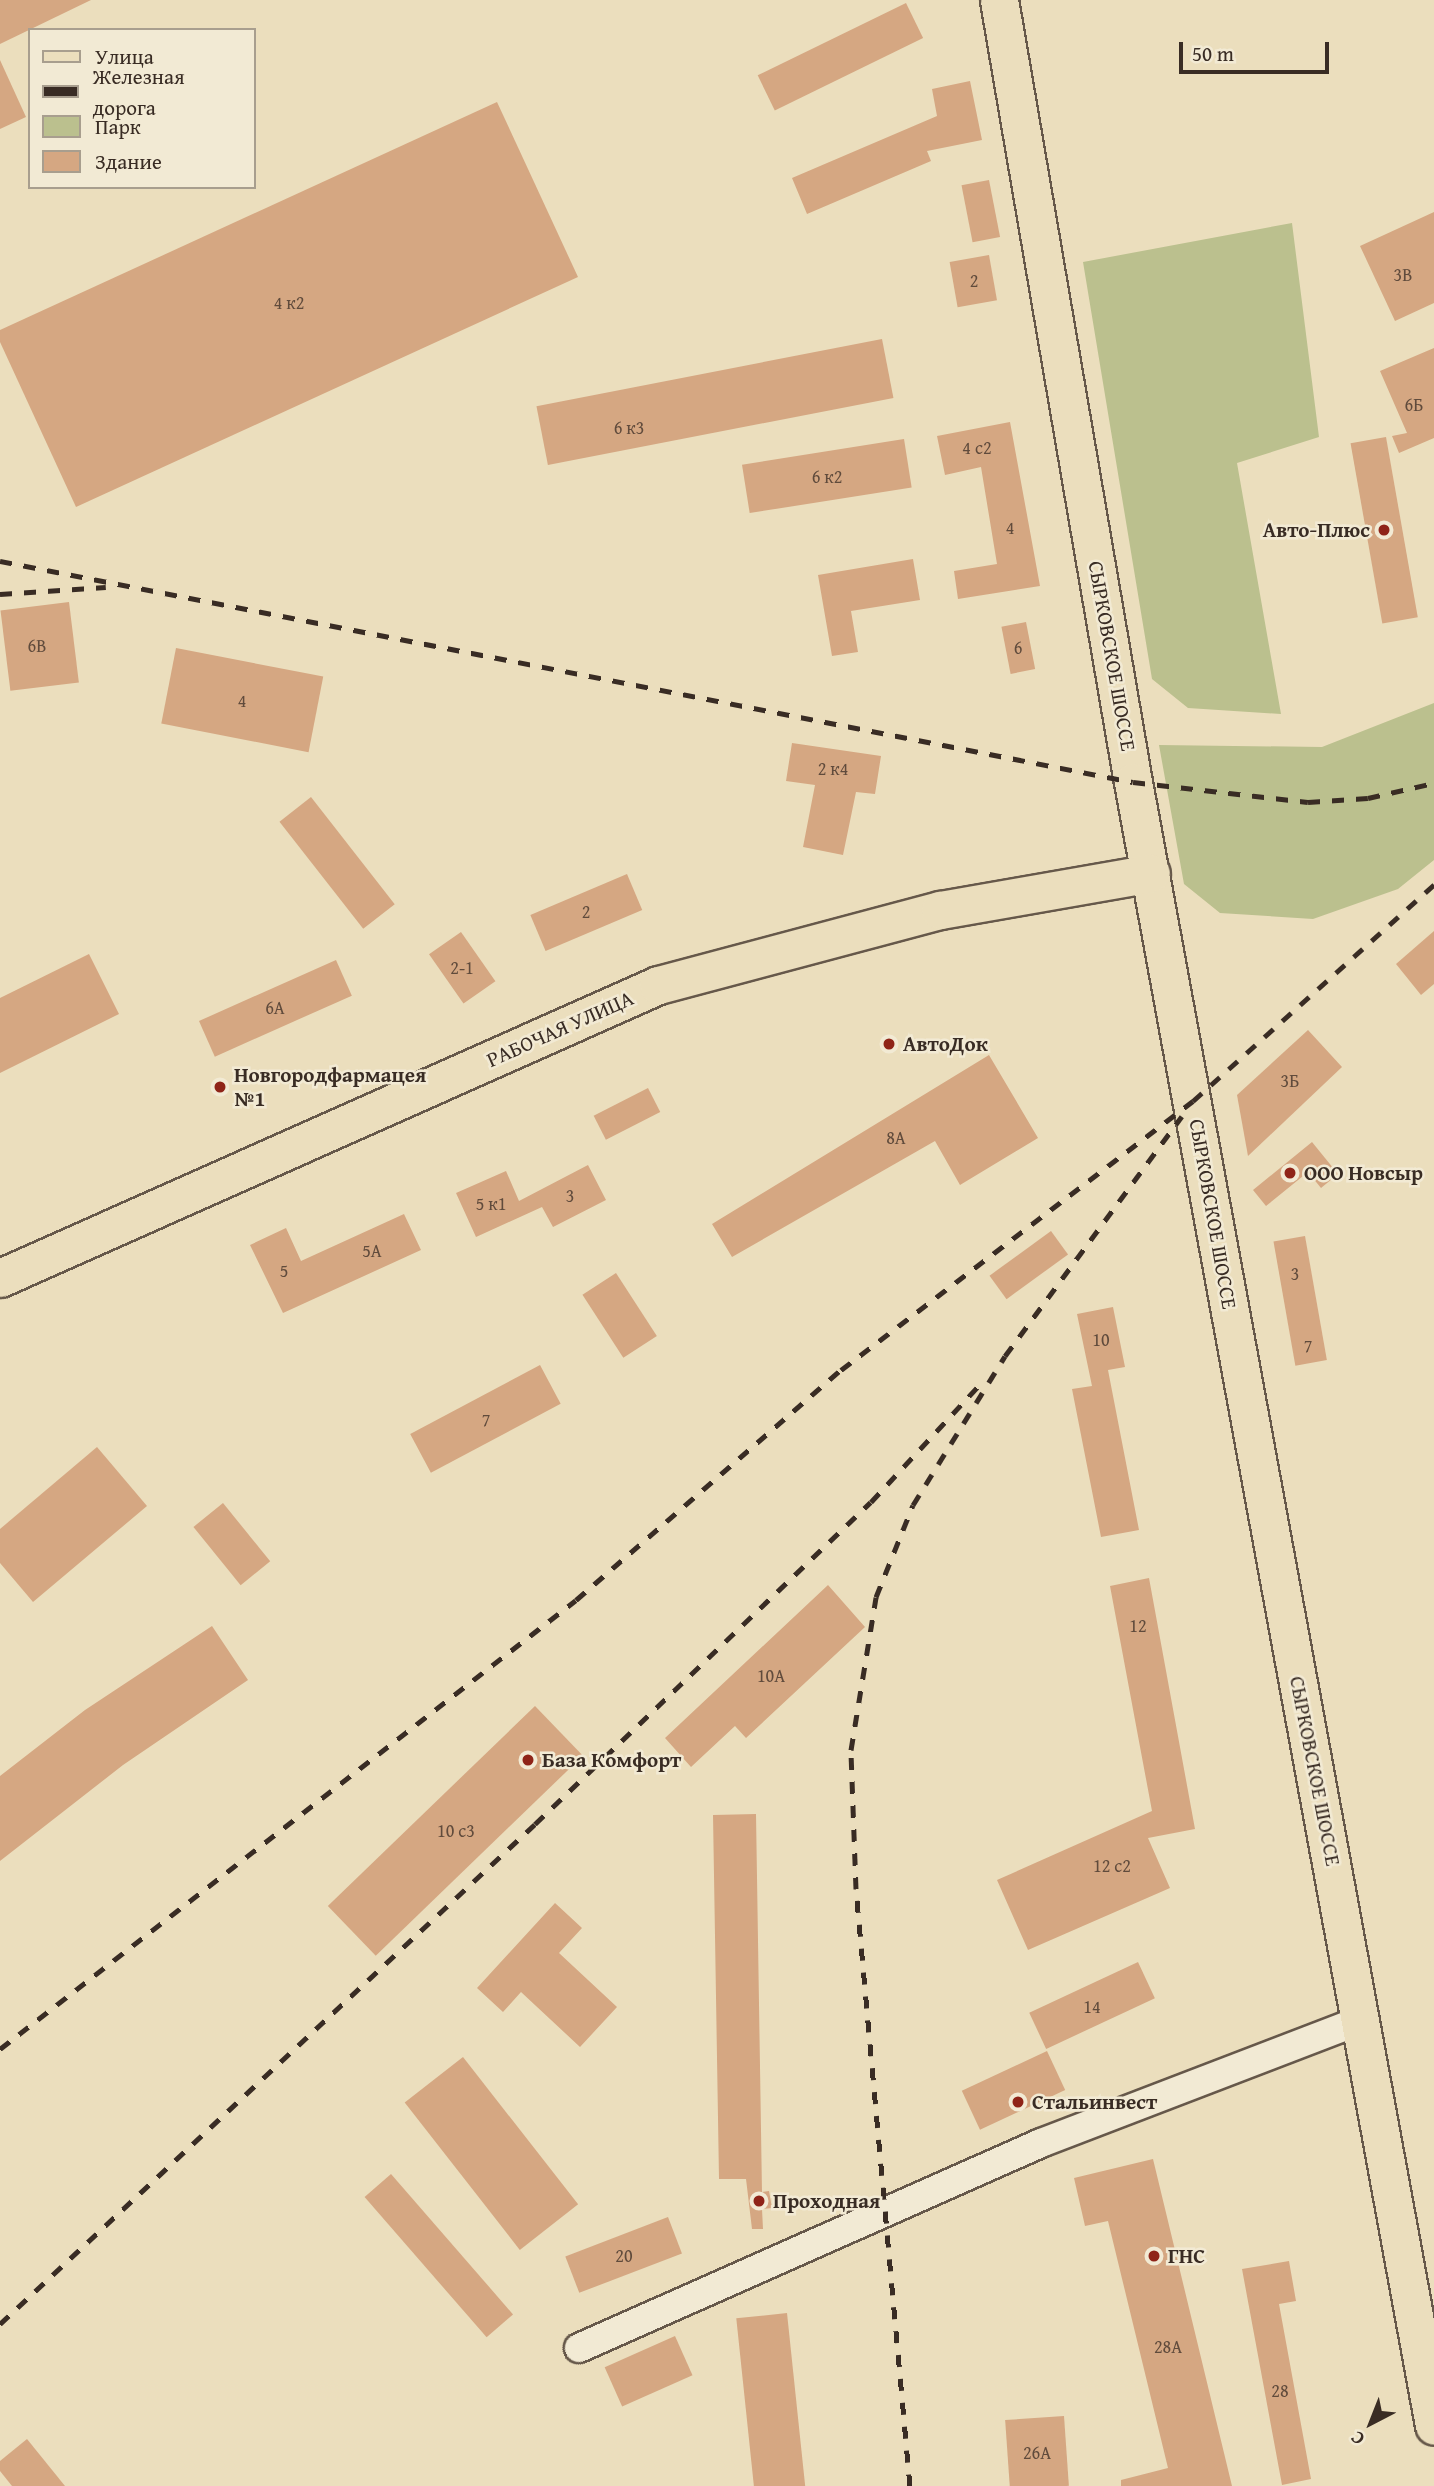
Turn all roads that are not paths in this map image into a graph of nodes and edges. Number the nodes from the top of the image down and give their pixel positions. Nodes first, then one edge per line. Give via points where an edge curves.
1 (999, 0) edge
2 (1151, 873) junction
3 (0, 1278) edge
4 (1362, 2020) junction
5 (579, 2348) dead end
6 (1434, 2426) edge

1 - 2 main road, СЫРКОВСКОЕ ШОССЕ
2 - 3 main road, РАБОЧАЯ УЛИЦА via 940,910 658,985
2 - 4 main road, СЫРКОВСКОЕ ШОССЕ
4 - 5 street via 1041,2143
4 - 6 main road, СЫРКОВСКОЕ ШОССЕ

